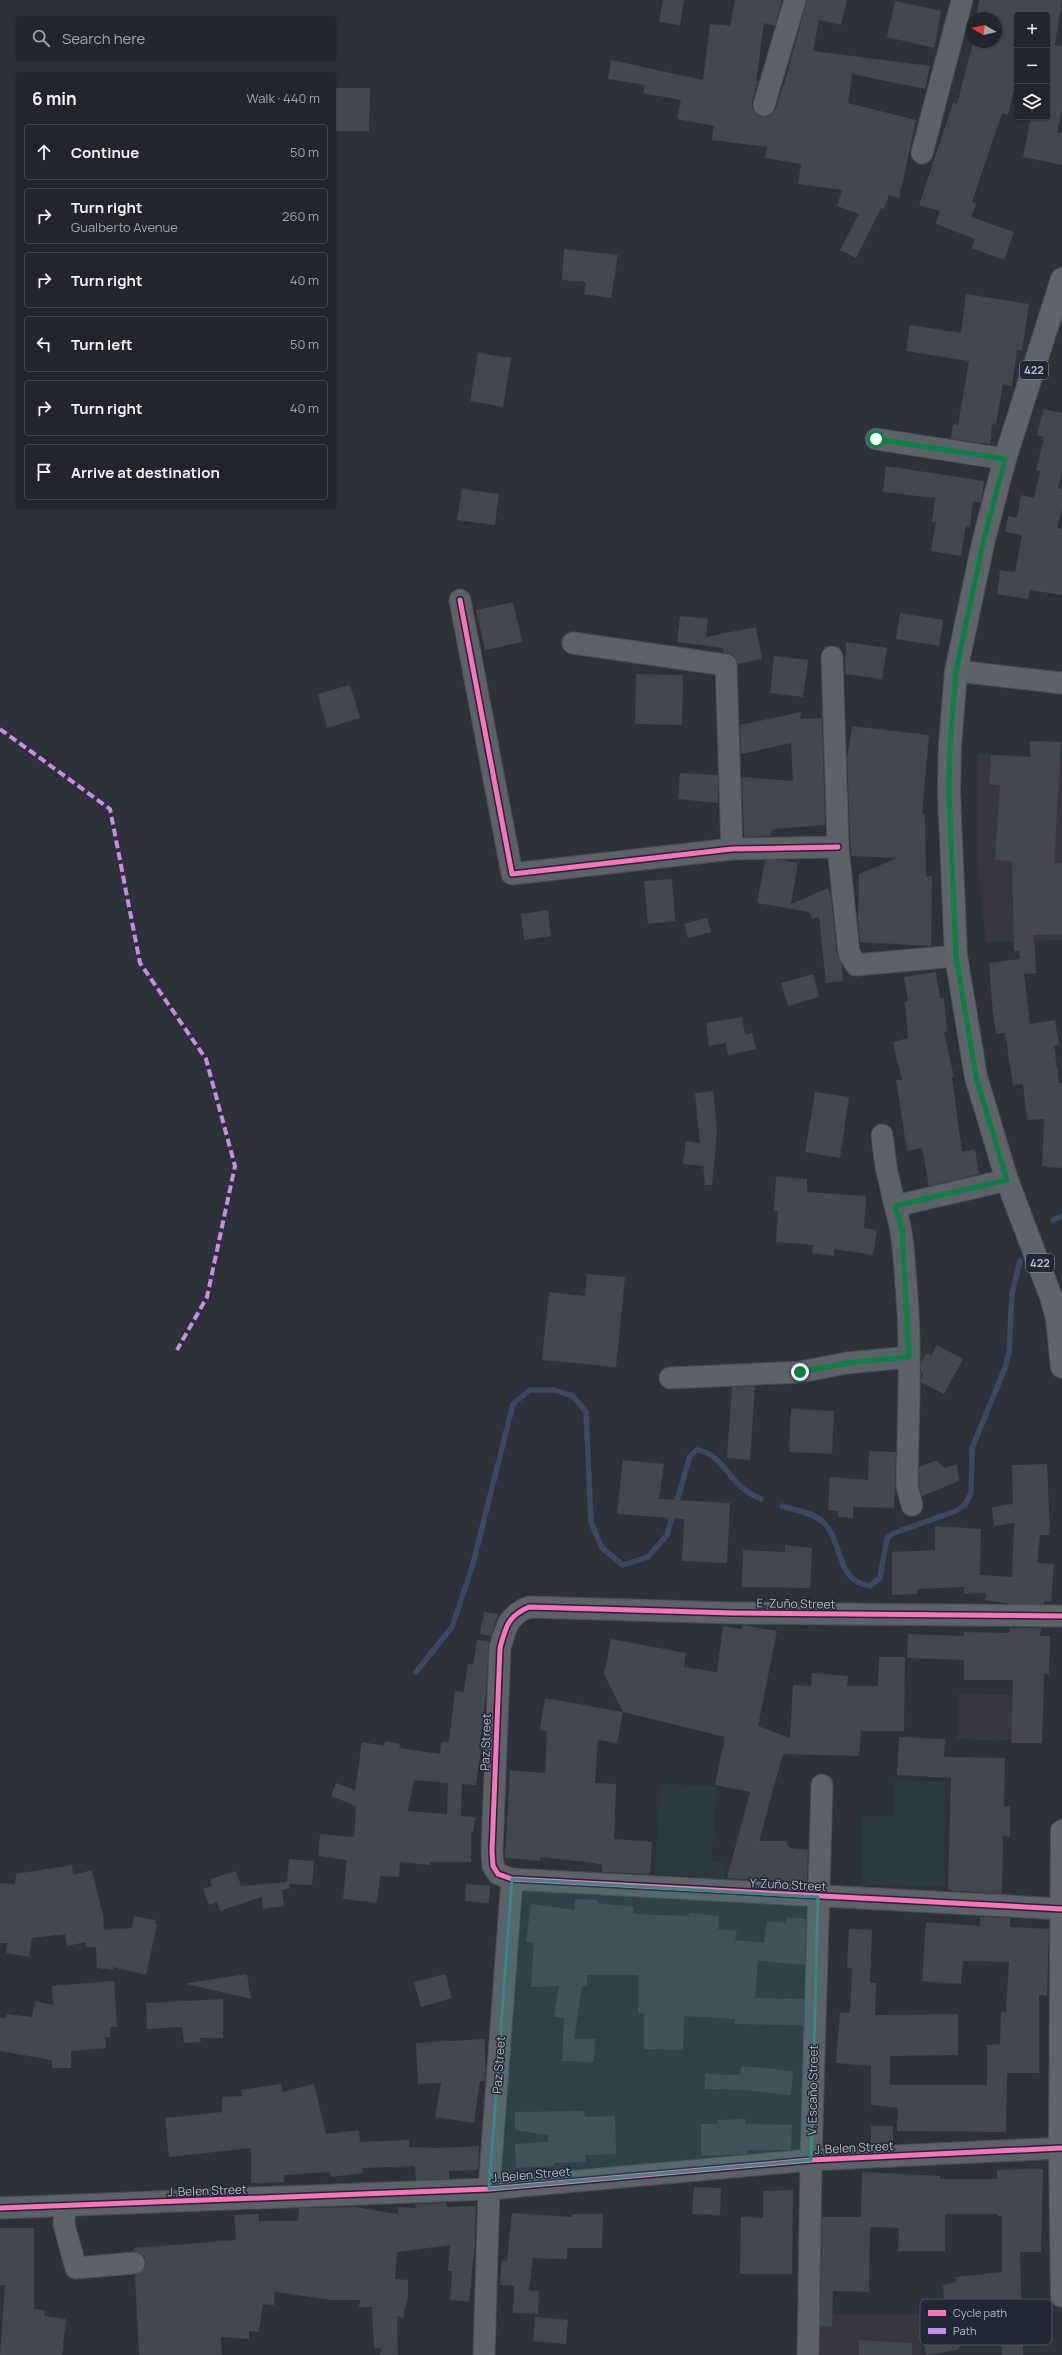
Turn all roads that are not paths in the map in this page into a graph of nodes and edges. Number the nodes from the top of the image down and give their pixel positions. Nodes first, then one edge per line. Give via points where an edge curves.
1 (795, 0) edge
2 (962, 0) edge
3 (764, 105) dead end
4 (922, 153) dead end
5 (1062, 282) edge
6 (876, 439) dead end
7 (1005, 459) junction
8 (460, 600) dead end
9 (572, 644) dead end
10 (832, 657) dead end
11 (956, 671) junction
12 (1062, 683) edge
13 (838, 847) junction
14 (732, 849) junction
15 (956, 956) junction
16 (882, 1135) dead end
17 (1007, 1180) junction
18 (895, 1206) junction
19 (1060, 1317) edge
20 (909, 1357) junction
21 (1062, 1367) edge
22 (670, 1378) dead end
23 (912, 1505) dead end
24 (529, 1607) joint
25 (1062, 1616) edge
26 (822, 1785) dead end
27 (1062, 1831) edge
28 (512, 1880) junction
29 (818, 1897) junction
30 (1061, 1908) edge
31 (1061, 2088) edge
32 (1061, 2148) edge
33 (811, 2160) junction
34 (489, 2189) junction
35 (65, 2206) junction
36 (0, 2208) edge
37 (134, 2263) dead end
38 (1062, 2296) edge
39 (484, 2355) edge
40 (808, 2355) edge

1 - 3 street
2 - 4 street
5 - 7 main road, 422
6 - 7 street
7 - 11 main road, 422 via 984,539
8 - 14 street via 512,874
9 - 14 street via 726,665
10 - 13 street
11 - 12 street
11 - 15 main road, 422 via 949,793
13 - 14 street
13 - 15 street via 849,953 856,965
15 - 17 main road, 422 via 976,1077
16 - 18 street
17 - 18 street
17 - 19 main road, 422
18 - 20 street via 902,1229
19 - 21 main road, 422
20 - 22 street via 847,1363 800,1372
20 - 23 street via 906,1486
24 - 25 street, E. Zuño Street via 733,1613
24 - 28 street, Paz Street via 516,1613 510,1620 500,1648 493,1866 498,1874
26 - 29 street, V. Escaño Street
27 - 30 main road
28 - 29 street, Y. Zuño Street
28 - 34 street, Paz Street
29 - 30 street, Y. Zuño Street
29 - 33 street, V. Escaño Street
30 - 31 main road
31 - 32 main road
32 - 33 street, J. Belen Street
32 - 38 main road
33 - 34 street, J. Belen Street
33 - 40 street, V. Escaño Street
34 - 35 street, J. Belen Street
34 - 39 street, Paz Street
35 - 36 street, J. Belen Street
35 - 37 street via 64,2225 76,2268

